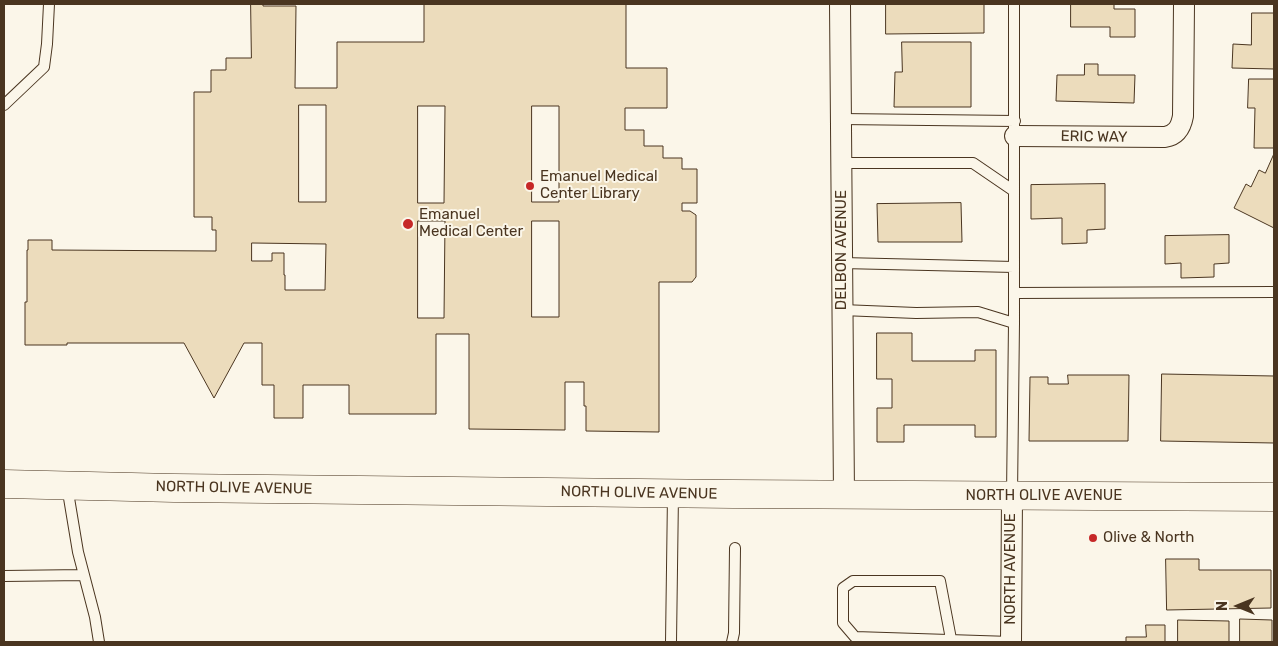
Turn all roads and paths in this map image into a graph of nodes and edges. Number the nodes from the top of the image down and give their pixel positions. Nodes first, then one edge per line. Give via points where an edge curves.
1 (49, 4) edge
2 (840, 4) edge
3 (1014, 4) edge
4 (1184, 4) edge
5 (4, 105) edge
6 (841, 119) junction
7 (1014, 128) junction
8 (841, 163) junction
9 (1014, 191) junction
10 (842, 263) junction
11 (1014, 267) junction
12 (1274, 292) edge
13 (1014, 293) junction
14 (842, 310) junction
15 (1014, 323) junction
16 (4, 484) edge
17 (67, 485) junction
18 (673, 493) junction
19 (844, 495) junction
20 (1012, 496) junction
21 (1274, 497) edge
22 (735, 548) dead end
23 (84, 575) junction
24 (4, 576) edge
25 (951, 640) junction
26 (99, 642) edge
27 (671, 642) edge
28 (732, 642) edge
29 (1011, 642) edge

1 - 5 lane via 44,67
2 - 6 street, DELBON AVENUE
3 - 7 lane
4 - 7 street, ERIC WAY via 1184,116 1173,136
6 - 7 lane
6 - 8 street, DELBON AVENUE
7 - 9 lane
8 - 9 lane via 973,163
8 - 10 street, DELBON AVENUE
9 - 11 lane
10 - 11 lane
10 - 14 street, DELBON AVENUE
11 - 13 lane
12 - 13 lane
13 - 15 lane
14 - 15 lane via 978,312
14 - 19 street, DELBON AVENUE
15 - 20 lane
16 - 17 street, NORTH OLIVE AVENUE
17 - 18 street, NORTH OLIVE AVENUE
17 - 23 lane
18 - 19 street, NORTH OLIVE AVENUE
18 - 27 lane
19 - 20 street, NORTH OLIVE AVENUE
20 - 21 street, NORTH OLIVE AVENUE
20 - 29 street, NORTH AVENUE
22 - 28 lane
23 - 24 lane
23 - 26 lane
25 - 25 lane via 855,637 843,623 843,588 853,581 940,581
25 - 29 lane

